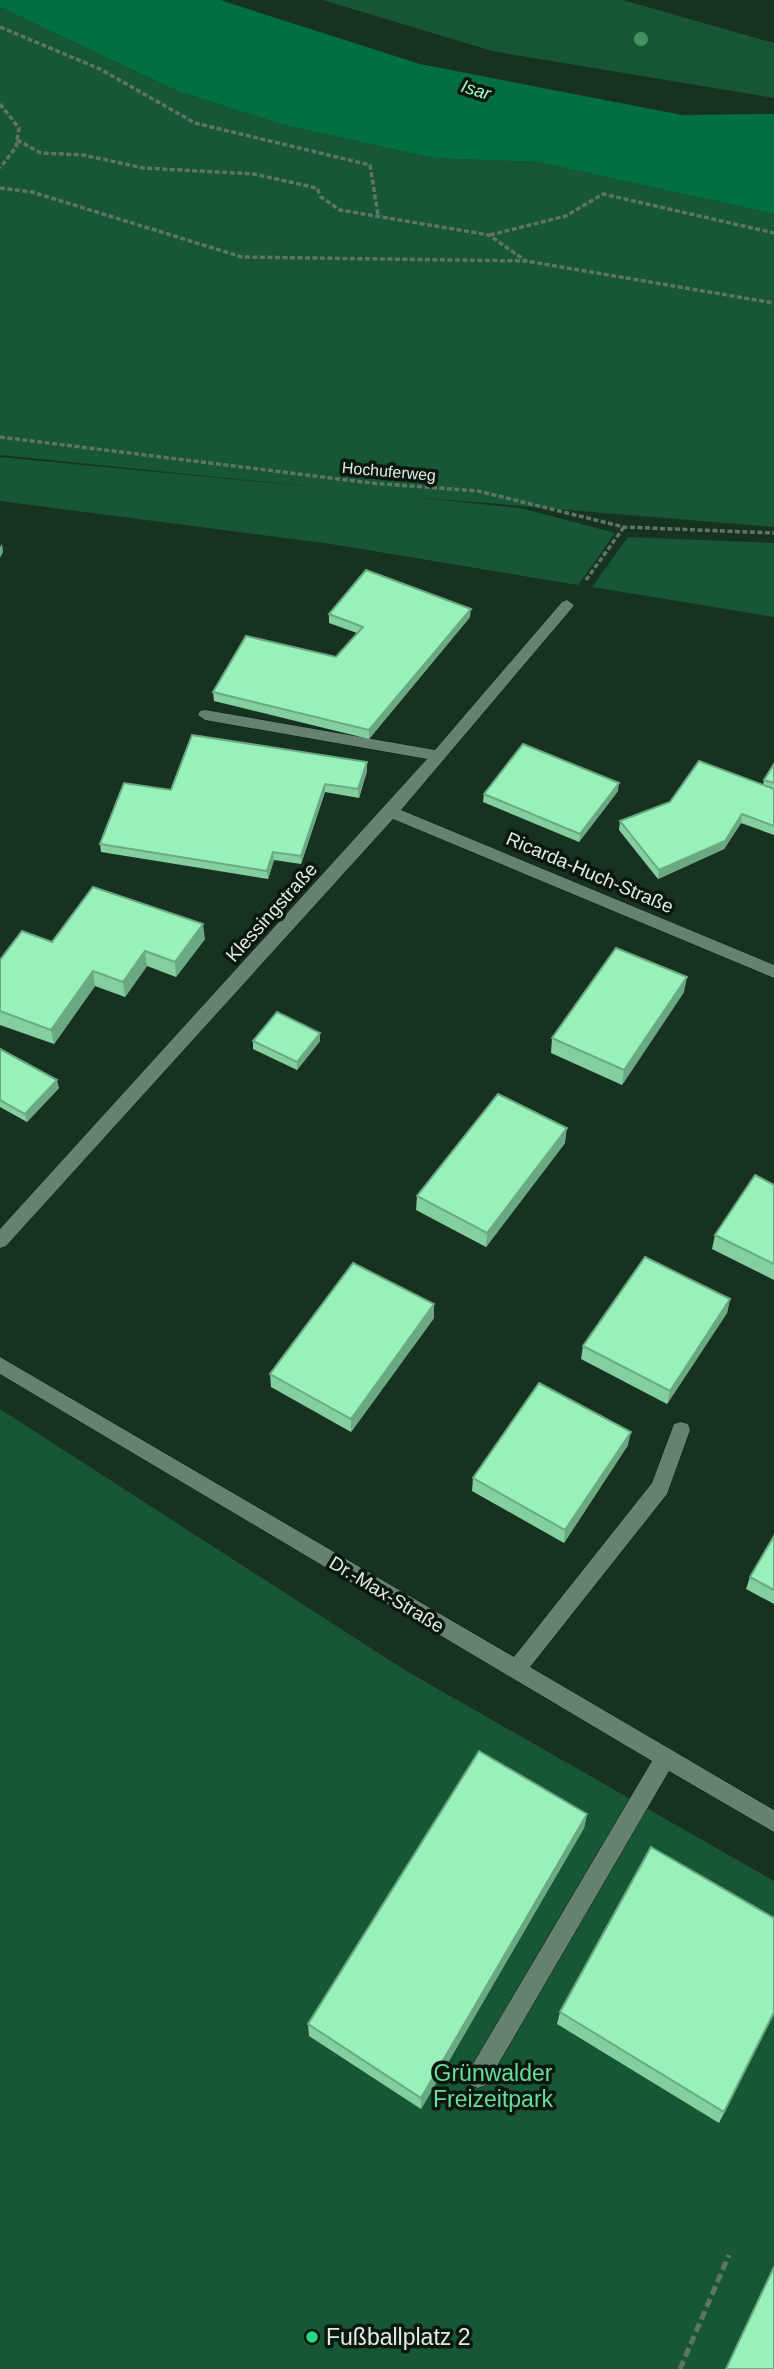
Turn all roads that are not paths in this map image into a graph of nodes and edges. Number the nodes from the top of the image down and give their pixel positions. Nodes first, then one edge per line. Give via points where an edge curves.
1 (567, 605) road end
2 (205, 715) dead end
3 (438, 756) junction
4 (390, 812) junction
5 (774, 972) edge
6 (0, 1241) edge
7 (0, 1365) edge
8 (681, 1430) dead end
9 (516, 1670) junction
10 (665, 1758) junction
11 (774, 1822) edge
12 (478, 2077) dead end

1 - 3 street, Klessingstraße
2 - 3 street
3 - 4 street, Klessingstraße
4 - 5 street, Ricarda-Huch-Straße
4 - 6 street, Klessingstraße
7 - 9 street, Dr.-Max-Straße
8 - 9 street via 660,1488
9 - 10 street, Dr.-Max-Straße
10 - 11 street, Dr.-Max-Straße
10 - 12 street

